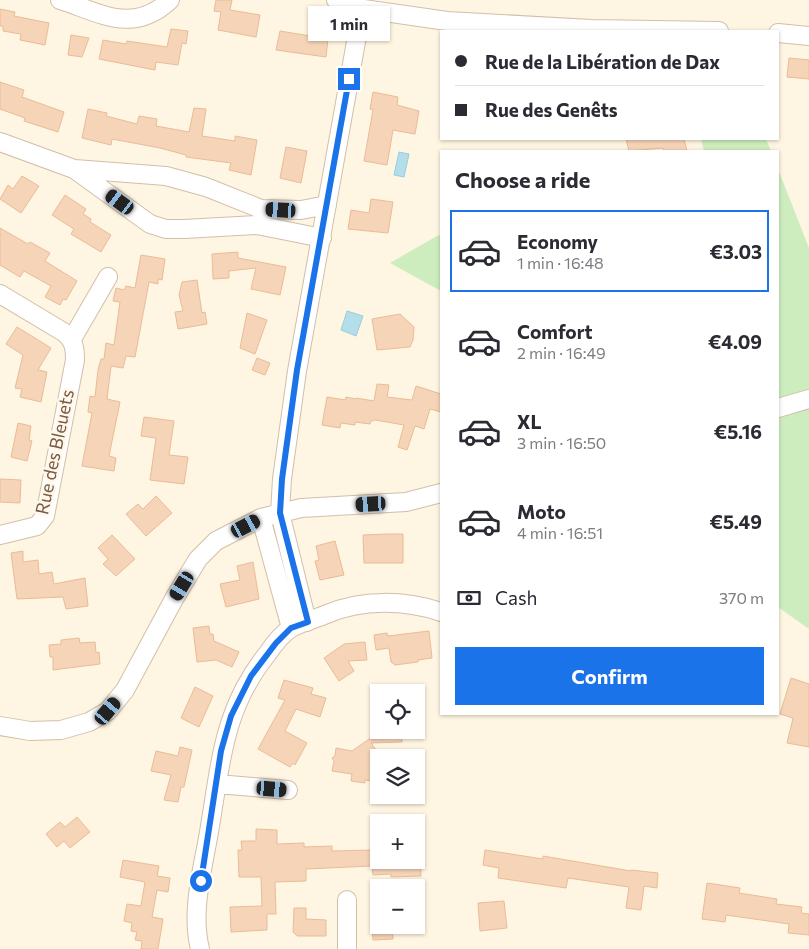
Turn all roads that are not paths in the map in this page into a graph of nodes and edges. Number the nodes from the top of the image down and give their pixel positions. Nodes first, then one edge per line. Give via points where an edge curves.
1 (60, 0) edge
2 (170, 0) edge
3 (336, 0) edge
4 (357, 8) junction
5 (655, 30) edge
6 (779, 33) edge
7 (809, 36) edge
8 (1, 145) edge
9 (74, 169) junction
10 (327, 205) junction
11 (259, 217) junction
12 (322, 238) junction
13 (108, 277) dead end
14 (0, 294) edge
15 (72, 339) junction
16 (809, 399) edge
17 (779, 408) edge
18 (440, 493) edge
19 (280, 513) junction
20 (261, 518) junction
21 (0, 535) edge
22 (440, 612) edge
23 (308, 622) junction
24 (291, 628) junction
25 (0, 726) edge
26 (217, 784) junction
27 (288, 790) dead end
28 (347, 900) dead end
29 (200, 949) edge
30 (347, 949) edge

1 - 2 street via 130,20 145,17
3 - 4 street
4 - 5 street via 448,21
4 - 10 street via 359,24
6 - 7 street
8 - 9 street
9 - 11 street via 166,176 206,188
9 - 11 street via 150,224 166,229
10 - 11 street
10 - 12 street
11 - 12 street
12 - 19 street via 297,370
13 - 15 street
14 - 15 street
15 - 21 street, Rue des Bleuets via 75,360 45,516 37,526
16 - 17 street
18 - 19 street via 406,502 301,508
19 - 20 street
19 - 23 street
20 - 24 street
20 - 25 street via 216,541 198,559 125,690 108,711 89,722 61,730 30,732
22 - 23 street via 400,604 371,603 342,608
23 - 24 street
24 - 26 street via 258,664 243,689 228,725
26 - 27 street
26 - 29 street via 198,900 196,926
28 - 30 street

